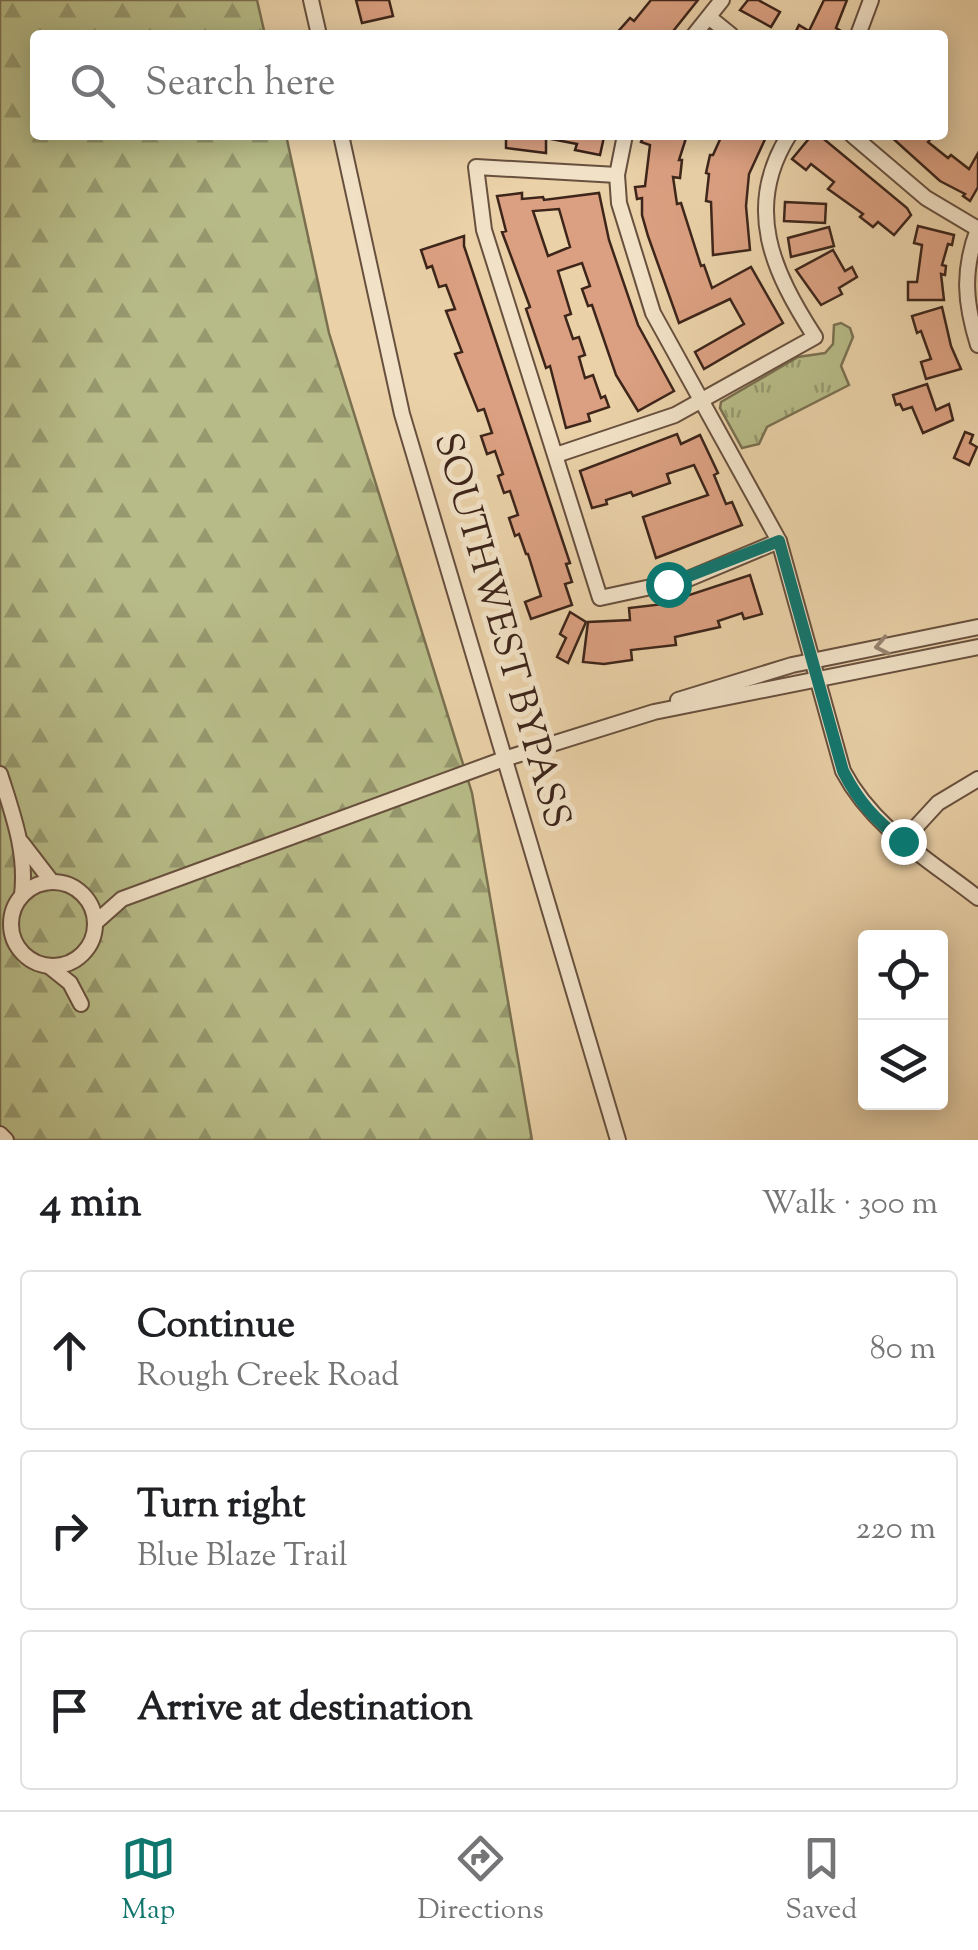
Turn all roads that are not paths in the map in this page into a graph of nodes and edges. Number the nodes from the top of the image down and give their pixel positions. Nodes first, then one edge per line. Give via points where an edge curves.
1 (311, 0) edge
2 (722, 0) edge
3 (871, 0) edge
4 (710, 18) junction
5 (318, 30) edge
6 (699, 30) edge
7 (725, 30) edge
8 (860, 30) edge
9 (342, 140) edge
10 (624, 140) edge
11 (787, 140) edge
12 (858, 140) edge
13 (617, 175) junction
14 (978, 229) edge
15 (978, 346) edge
16 (702, 399) junction
17 (556, 455) junction
18 (779, 541) junction
19 (978, 627) edge
20 (978, 646) edge
21 (814, 660) junction
22 (818, 678) junction
23 (654, 712) junction
24 (504, 760) junction
25 (0, 774) edge
26 (978, 779) edge
27 (3, 792) edge
28 (903, 841) junction
29 (21, 843) junction
30 (52, 882) junction
31 (83, 894) junction
32 (22, 895) junction
33 (978, 898) edge
34 (122, 899) junction
35 (11, 918) junction
36 (96, 923) junction
37 (0, 933) edge
38 (0, 947) edge
39 (20, 951) junction
40 (79, 957) junction
41 (50, 966) junction
42 (0, 1134) edge
43 (6, 1140) edge
44 (618, 1140) edge

1 - 5 street
2 - 4 street
3 - 8 street
4 - 6 street
4 - 7 street
9 - 24 street, SOUTHWEST BYPASS via 402,414
10 - 13 street
11 - 16 street via 768,188 766,232 786,288 815,337
12 - 14 street via 926,198
13 - 16 street via 653,313
13 - 17 street via 476,167 484,230
14 - 15 street via 964,288
16 - 17 street via 675,415
16 - 18 street
17 - 18 street via 600,598 688,579
18 - 21 street
19 -> 21 street
20 - 22 street
21 - 22 street
21 - 23 street via 692,694
22 - 23 street
22 - 28 street via 848,782 877,822
23 - 24 street
24 - 34 street
24 - 44 street, SOUTHWEST BYPASS
25 - 27 street
26 - 28 street via 938,803
27 - 29 street
28 - 33 street
29 - 30 street
29 - 32 street
30 - 31 street
30 - 32 street
31 - 34 street
31 - 36 street
32 - 35 street
34 - 36 street
35 - 37 street
35 - 39 street
36 - 40 street via 92,943
38 - 39 street
39 - 41 street
40 - 41 street
40 - 41 street via 78,997
42 - 43 street

